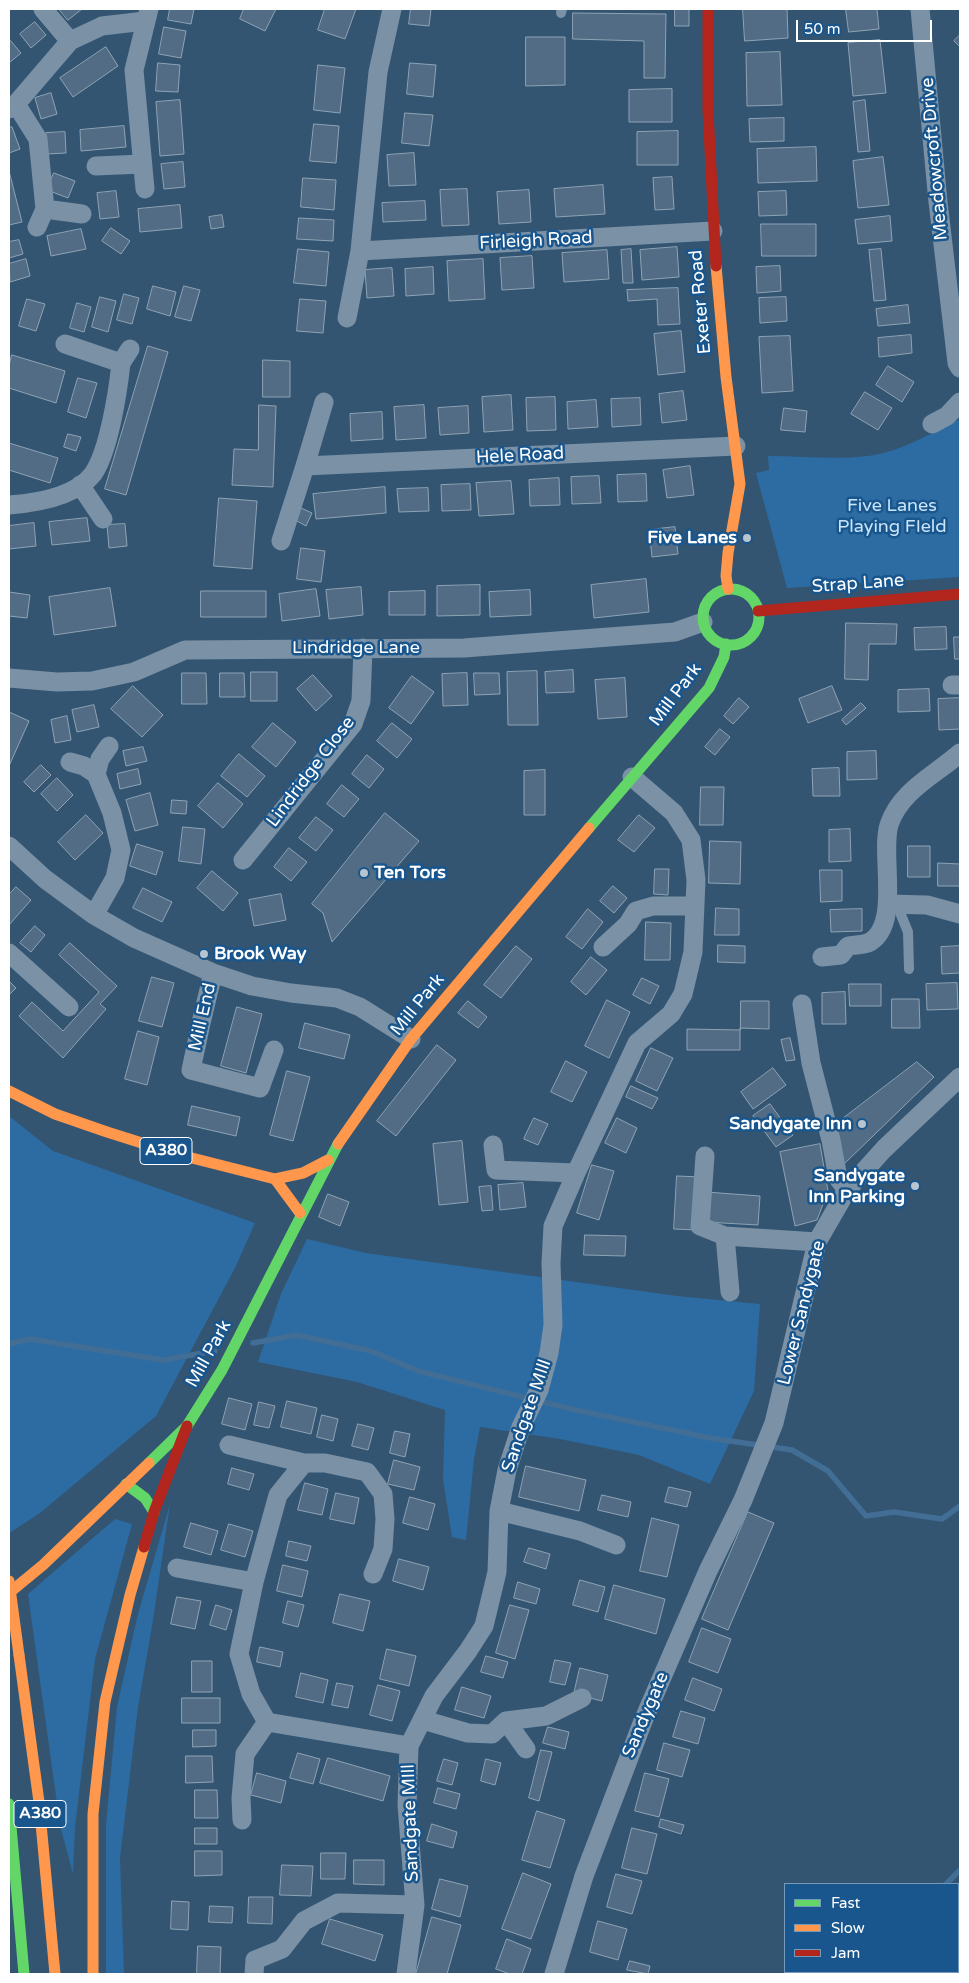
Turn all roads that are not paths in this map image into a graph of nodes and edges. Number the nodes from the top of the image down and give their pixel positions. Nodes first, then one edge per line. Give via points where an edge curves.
1 (43, 9) edge
2 (392, 9) edge
3 (708, 9) edge
4 (920, 9) edge
5 (147, 15) edge
6 (70, 42) junction
7 (12, 106) edge
8 (142, 164) junction
9 (96, 166) dead end
10 (145, 190) dead end
11 (45, 209) junction
12 (82, 214) dead end
13 (37, 227) dead end
14 (713, 231) junction
15 (360, 251) junction
16 (347, 318) dead end
17 (65, 344) dead end
18 (960, 368) edge
19 (324, 402) dead end
20 (960, 402) edge
21 (932, 424) dead end
22 (736, 446) junction
23 (305, 466) junction
24 (80, 485) junction
25 (9, 505) edge
26 (103, 519) dead end
27 (280, 541) dead end
28 (728, 589) junction
29 (960, 594) edge
30 (758, 611) junction
31 (703, 622) junction
32 (726, 644) junction
33 (363, 648) junction
34 (10, 684) edge
35 (109, 746) dead end
36 (960, 753) edge
37 (70, 762) dead end
38 (96, 774) junction
39 (632, 777) junction
40 (11, 853) edge
41 (243, 860) dead end
42 (892, 904) junction
43 (695, 906) junction
44 (960, 914) edge
45 (94, 916) junction
46 (603, 947) dead end
47 (9, 952) edge
48 (822, 957) dead end
49 (909, 969) dead end
50 (213, 973) junction
51 (802, 1004) dead end
52 (69, 1007) dead end
53 (411, 1039) junction
54 (274, 1050) dead end
55 (960, 1077) edge
56 (9, 1091) edge
57 (493, 1145) dead end
58 (705, 1156) dead end
59 (328, 1160) junction
60 (576, 1173) junction
61 (275, 1179) junction
62 (847, 1190) junction
63 (300, 1213) junction
64 (725, 1236) junction
65 (817, 1242) junction
66 (730, 1292) dead end
67 (187, 1426) junction
68 (229, 1444) dead end
69 (304, 1463) junction
70 (757, 1464) joint
71 (126, 1484) junction
72 (499, 1511) junction
73 (154, 1512) junction
74 (616, 1545) dead end
75 (177, 1568) dead end
76 (373, 1574) dead end
77 (9, 1582) edge
78 (254, 1582) junction
79 (9, 1593) edge
80 (582, 1698) dead end
81 (423, 1720) junction
82 (506, 1721) junction
83 (267, 1722) junction
84 (409, 1746) junction
85 (526, 1749) dead end
86 (9, 1804) edge
87 (242, 1820) dead end
88 (19, 1905) junction
89 (415, 1905) junction
90 (10, 1958) dead end
91 (24, 1974) edge
92 (55, 1974) edge
93 (93, 1974) edge
94 (254, 1974) edge
95 (406, 1974) edge
96 (554, 1974) edge

1 - 6 street
2 - 15 street via 378,72
3 - 14 main road, Exeter Road
4 - 18 street, Meadowcroft Drive via 940,221
5 - 6 street via 102,26
5 - 8 street via 134,70
6 - 7 street
7 - 11 street via 38,139
8 - 9 street
8 - 10 street
11 - 12 street
11 - 13 street
14 - 15 street, Firleigh Road
14 - 22 main road, Exeter Road via 726,377
15 - 16 street
17 - 24 street via 125,356 102,453 92,474
19 - 23 street
20 - 21 street via 947,416
22 - 23 street, Hele Road
22 - 28 main road, Exeter Road via 740,484 728,552
23 - 27 street
24 - 25 street via 46,501
24 - 26 street
28 - 30 main road via 748,594
28 - 31 main road via 716,593 706,603
29 - 30 main road, Strap Lane
30 - 32 main road via 757,625 750,636 739,643
31 - 32 main road via 709,634
31 - 33 street, Lindridge Lane via 675,632 464,648
32 - 39 main road, Mill Park via 724,658 709,688
33 - 34 street, Lindridge Lane via 185,650 134,672 92,681
33 - 41 street, Lindridge Close via 362,701 353,724
35 - 38 street via 100,759
36 - 42 street via 902,800 889,826 887,858
37 - 38 street
38 - 45 street via 112,813 121,850 115,878
39 - 43 street, Sandgate MIll via 674,813 692,840
39 - 53 main road, Mill Park
40 - 45 street
42 - 44 street via 927,905
42 - 48 street via 881,932 870,942 848,946 841,955
42 - 49 lane via 908,932
43 - 46 street via 653,906 636,911 628,924
43 - 60 street, Sandgate MIll via 693,952 682,994 671,1014 638,1043
45 - 50 street via 134,938
47 - 52 street
50 - 53 street via 252,986 337,998 360,1007
50 - 54 street, Mill End via 191,1070 260,1088
51 - 62 street via 811,1063 838,1178
53 - 59 main road, Mill Park
55 - 62 street, Lower Sandygate via 884,1149
56 - 61 main road, A380 via 55,1114 107,1132
57 - 60 street via 496,1170
58 - 64 street via 700,1226
59 - 61 main road, A380 via 303,1173
59 - 63 main road, Mill Park
60 - 72 street, Sandgate MIll via 553,1226 553,1325 549,1353 507,1470
61 - 63 main road
62 - 65 street, Lower Sandygate
63 - 67 main road, Mill Park via 222,1370
64 - 65 street
64 - 66 street
65 - 70 street, Lower Sandygate via 774,1423
67 - 71 main road
67 - 73 main road
68 - 69 street
69 - 76 street via 325,1463 367,1472 383,1494 383,1549
69 - 78 street via 278,1495
70 - 96 street, Sandygate via 643,1721 584,1876
71 - 73 main road via 145,1498
71 - 79 main road
72 - 74 street via 580,1531
72 - 81 street, Sandgate MIll via 497,1572 484,1626 434,1696
73 - 93 main road via 130,1595 105,1702 93,1814
75 - 78 street
77 - 92 main road, A380, bridge via 39,1802
78 - 83 street via 239,1654 251,1694
80 - 82 street via 546,1716
81 - 82 street via 468,1733 492,1734
81 - 84 street, Sandgate MIll
82 - 85 street
83 - 84 street
83 - 87 street via 246,1754
84 - 89 street, Sandgate MIll via 407,1805
86 - 88 main road, A380
88 - 90 main road
88 - 91 main road, A380
89 - 94 street via 338,1903 304,1921 282,1949 255,1960
89 - 95 street, Sandgate MIll

